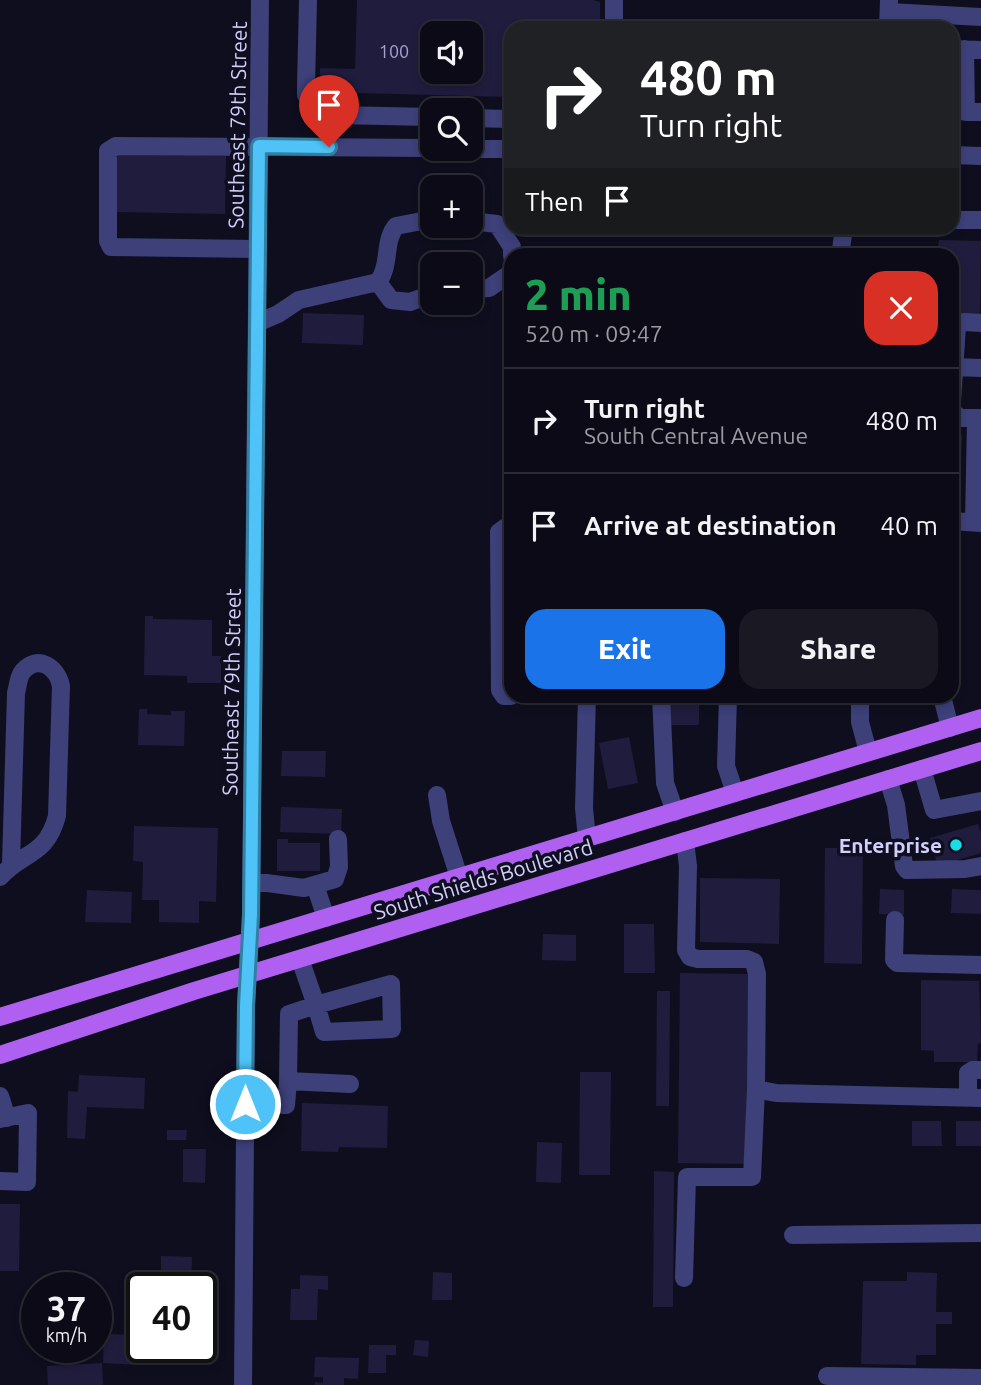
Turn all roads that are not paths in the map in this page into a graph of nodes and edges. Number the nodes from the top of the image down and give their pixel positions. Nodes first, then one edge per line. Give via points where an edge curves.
1 (260, 0) edge
2 (308, 0) edge
3 (614, 0) edge
4 (949, 8) edge
5 (889, 13) edge
6 (981, 17) edge
7 (614, 21) edge
8 (966, 49) edge
9 (966, 111) edge
10 (420, 117) edge
11 (483, 118) edge
12 (504, 119) edge
13 (259, 146) junction
14 (420, 148) edge
15 (483, 149) edge
16 (504, 149) edge
17 (959, 155) edge
18 (981, 156) edge
19 (959, 220) edge
20 (981, 220) edge
21 (420, 221) edge
22 (483, 223) edge
23 (504, 235) edge
24 (258, 249) junction
25 (504, 278) edge
26 (378, 282) junction
27 (483, 288) edge
28 (420, 298) edge
29 (257, 323) junction
30 (981, 323) edge
31 (959, 325) edge
32 (959, 367) edge
33 (981, 368) edge
34 (959, 417) edge
35 (979, 418) edge
36 (959, 521) edge
37 (978, 522) edge
38 (504, 528) edge
39 (504, 696) edge
40 (587, 703) edge
41 (661, 703) edge
42 (728, 703) edge
43 (860, 703) edge
44 (944, 703) edge
45 (981, 719) edge
46 (950, 728) junction
47 (981, 751) edge
48 (868, 752) junction
49 (922, 769) junction
50 (888, 779) junction
51 (735, 793) junction
52 (437, 795) dead end
53 (710, 801) junction
54 (981, 801) edge
55 (675, 812) junction
56 (721, 830) junction
57 (338, 839) dead end
58 (587, 839) junction
59 (685, 841) junction
60 (981, 866) edge
61 (6, 871) edge
62 (459, 877) junction
63 (252, 881) junction
64 (315, 885) junction
65 (326, 918) junction
66 (895, 920) dead end
67 (250, 942) junction
68 (300, 958) junction
69 (981, 965) edge
70 (248, 975) junction
71 (0, 1017) edge
72 (0, 1055) edge
73 (981, 1070) edge
74 (288, 1081) junction
75 (350, 1084) dead end
76 (757, 1089) junction
77 (0, 1096) edge
78 (974, 1098) edge
79 (245, 1104) junction
80 (3, 1119) edge
81 (0, 1181) edge
82 (981, 1233) edge
83 (793, 1235) dead end
84 (684, 1278) dead end
85 (827, 1376) dead end
86 (981, 1378) edge
87 (243, 1385) edge

1 - 13 street, Southeast 79th Street
2 - 10 street via 309,103 335,115
3 - 7 street
4 - 5 street
4 - 6 street
8 - 9 street
11 - 12 street
13 - 14 street
13 - 24 street, Southeast 79th Street
13 - 24 street via 111,146 107,155 107,241 111,247
15 - 16 street
17 - 18 street
19 - 20 street
21 - 26 street via 396,226 389,235 388,259
22 - 23 street via 497,224
24 - 29 street, Southeast 79th Street
25 - 27 street
26 - 28 street via 391,300
26 - 29 street via 299,300
29 - 63 street, Southeast 79th Street
30 - 31 street
32 - 33 street
34 - 35 street
35 - 37 street
36 - 37 street
38 - 39 street via 499,532 500,690
40 - 58 street
41 - 55 street via 665,783
42 - 51 street via 726,766
43 - 48 street
44 - 46 street
45 - 46 main road, South Shields Boulevard
46 - 48 main road, South Shields Boulevard
47 - 49 main road, South Shields Boulevard
48 - 51 main road, South Shields Boulevard
49 - 50 main road, South Shields Boulevard
49 - 54 street via 934,810
50 - 56 main road, South Shields Boulevard
50 - 60 street via 907,870
51 - 53 main road, South Shields Boulevard
52 - 62 street
53 - 55 main road, South Shields Boulevard
53 - 56 main road
55 - 58 main road, South Shields Boulevard
56 - 59 main road, South Shields Boulevard
57 - 64 street via 335,879
58 - 62 main road, South Shields Boulevard
59 - 68 main road, South Shields Boulevard
59 - 76 street via 686,950 698,959 754,962
61 - 61 street via 44,843 57,816 61,686 51,666 29,666 21,673 16,693
62 - 65 main road, South Shields Boulevard
63 - 64 street via 304,888
63 - 67 street, Southeast 79th Street
64 - 65 street
65 - 67 main road, South Shields Boulevard
66 - 69 street via 897,963
67 - 70 street, Southeast 79th Street
67 - 71 main road, South Shields Boulevard
68 - 70 main road, South Shields Boulevard
68 - 74 street via 316,1005 289,1014
70 - 72 main road, South Shields Boulevard
70 - 79 street, Southeast 79th Street
73 - 78 street via 968,1073
74 - 75 street
74 - 79 street via 286,1105
76 - 78 street
76 - 84 street via 752,1177 687,1177
77 - 80 street
79 - 87 street, Southeast 79th Street
80 - 81 street via 28,1113 27,1182
82 - 83 street
85 - 86 street

